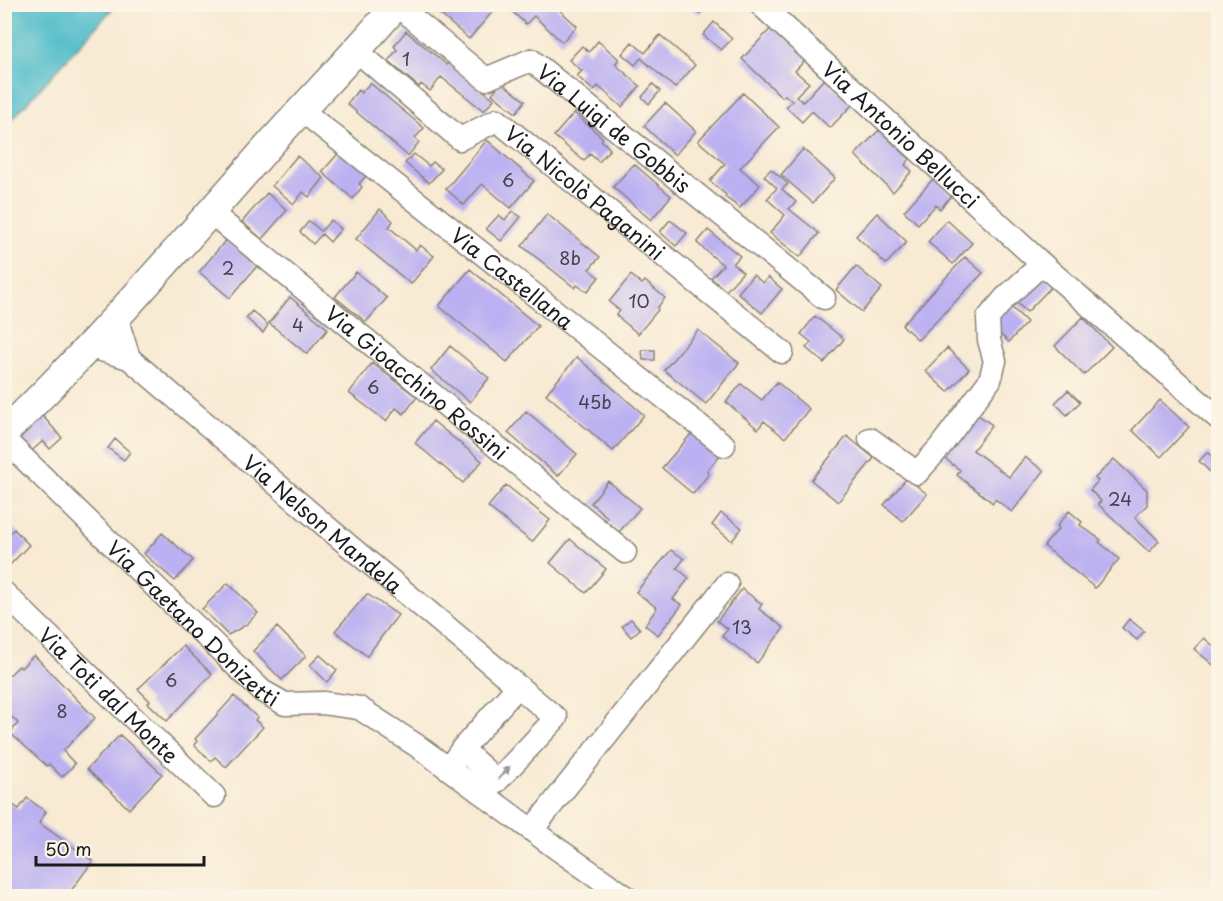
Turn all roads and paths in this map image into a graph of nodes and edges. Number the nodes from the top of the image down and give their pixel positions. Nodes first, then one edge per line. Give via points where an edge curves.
1 (760, 4) edge
2 (397, 5) edge
3 (357, 51) junction
4 (301, 110) junction
5 (210, 212) junction
6 (1042, 264) junction
7 (824, 298) dead end
8 (116, 317) junction
9 (90, 347) junction
10 (782, 352) dead end
11 (129, 358) junction
12 (1218, 418) edge
13 (4, 433) edge
14 (4, 439) edge
15 (870, 439) dead end
16 (724, 445) dead end
17 (625, 552) dead end
18 (727, 584) dead end
19 (4, 593) edge
20 (518, 686) junction
21 (462, 749) junction
22 (449, 769) junction
23 (214, 796) dead end
24 (532, 830) junction
25 (625, 897) edge

1 - 6 street, Via Antonio Bellucci
2 - 3 main road
2 - 7 street, Via Luigi de Gobbis via 486,79 531,60
3 - 4 main road
3 - 10 street, Via Nicolò Paganini via 460,139 497,120
4 - 5 main road
4 - 16 street, Via Castellana
5 - 8 main road
5 - 17 street, Via Gioacchino Rossini
6 - 12 street, Via Antonio Bellucci
6 - 15 street via 988,318 995,361 990,380 917,473
8 - 9 main road
8 - 11 street
9 - 11 street, Via Nelson Mandela
9 - 13 main road
11 - 20 street, Via Nelson Mandela
14 - 22 street, Via Gaetano Donizetti via 262,691 285,704 323,703 359,708
18 - 24 street
19 - 23 street, Via Toti dal Monte
20 - 21 street
21 -> 20 street, Via Nelson Mandela via 497,781 556,718
21 - 22 street
22 - 24 street, Via Gaetano Donizetti
24 - 25 street, Via Gaetano Donizetti

